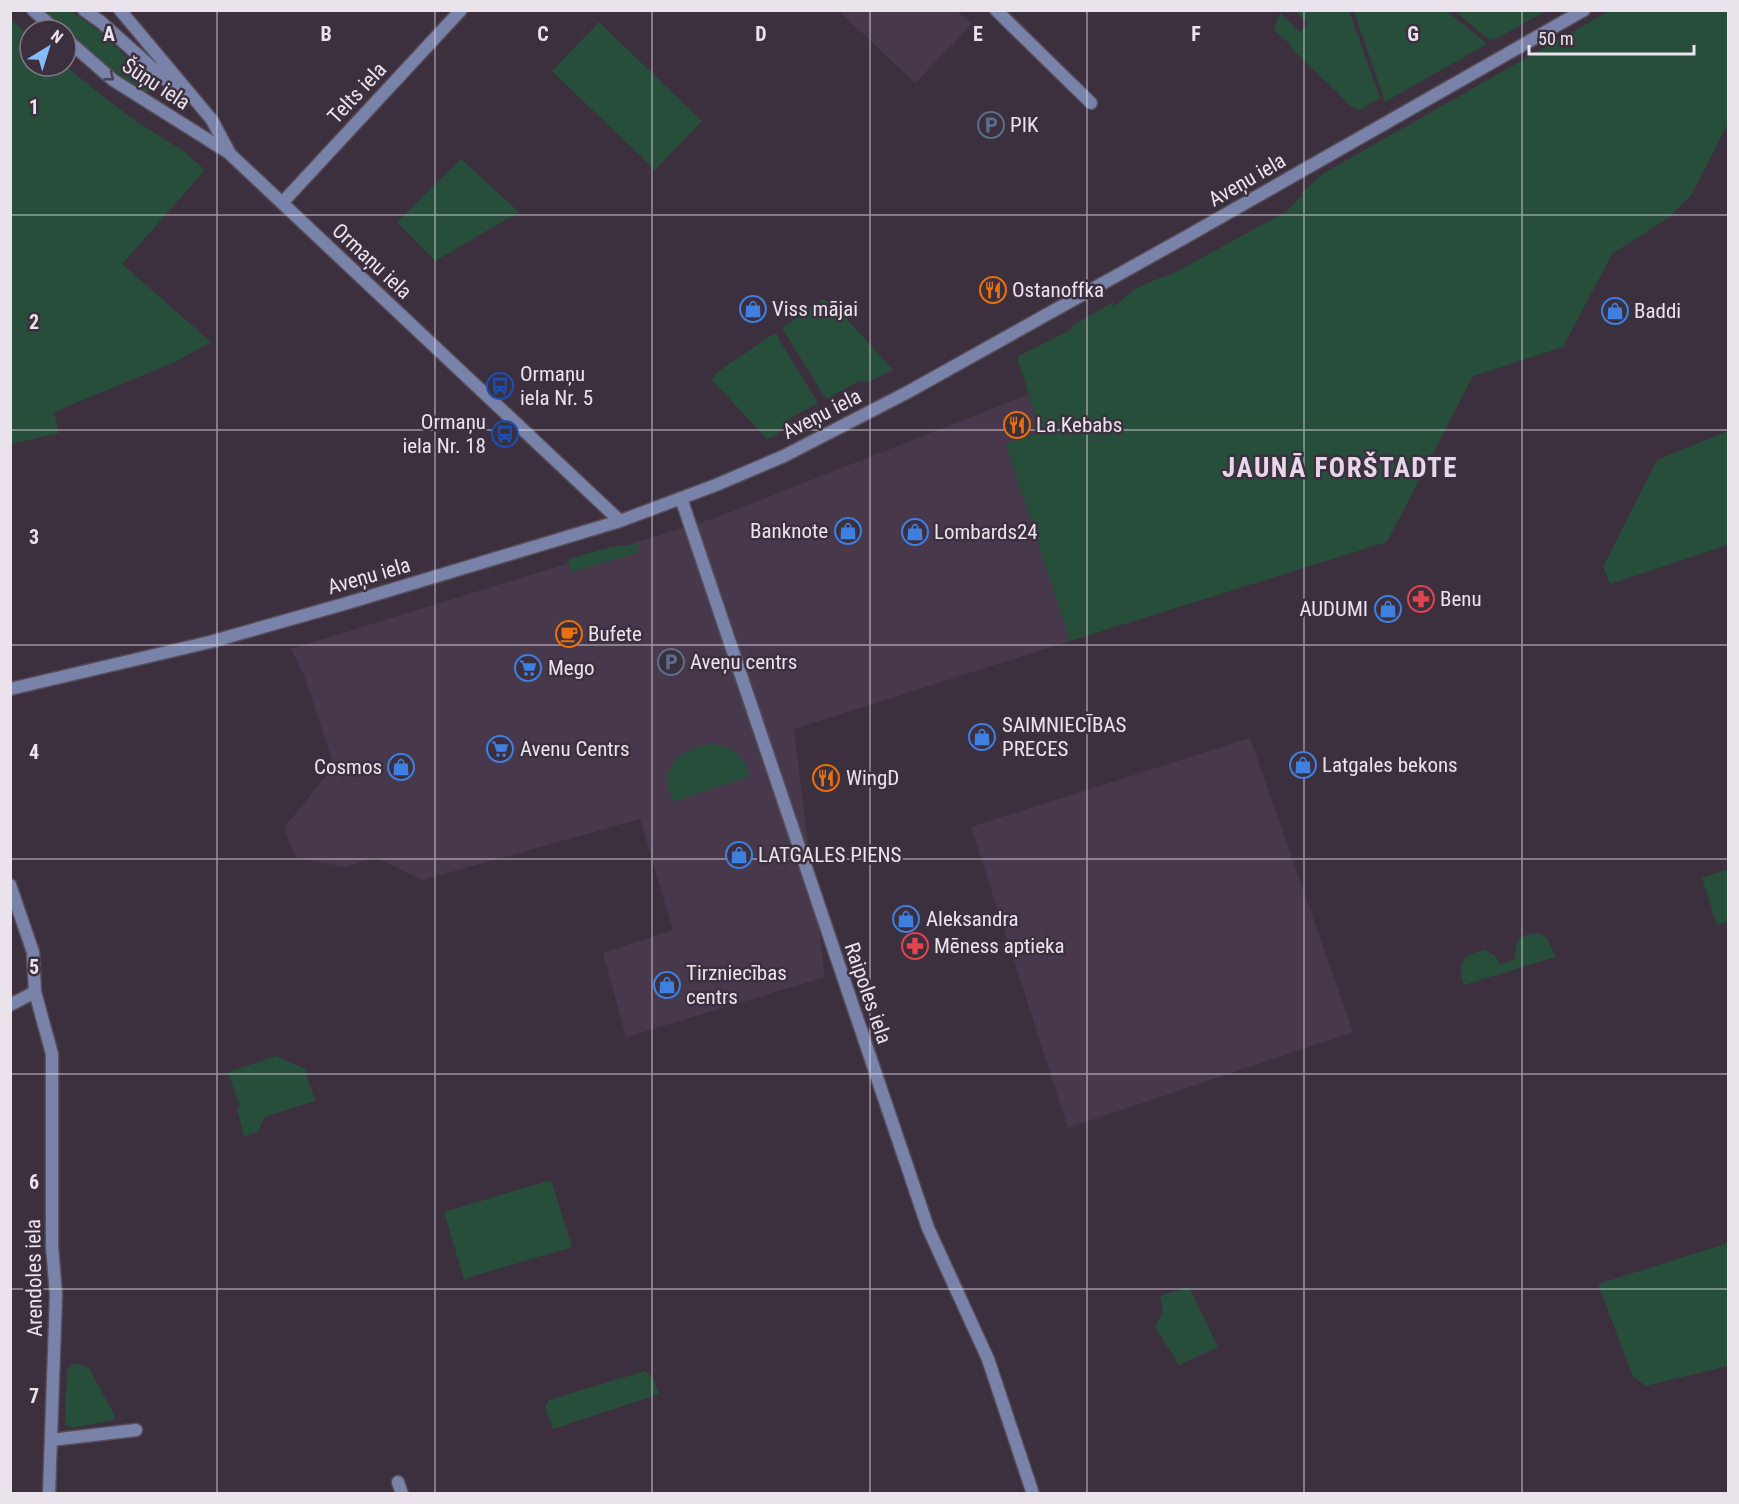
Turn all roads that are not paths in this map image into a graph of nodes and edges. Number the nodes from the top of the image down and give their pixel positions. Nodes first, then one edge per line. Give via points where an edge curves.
1 (84, 10) edge
2 (120, 10) edge
3 (461, 10) edge
4 (996, 10) edge
5 (1584, 10) edge
6 (78, 49) edge
7 (1091, 103) dead end
8 (212, 120) junction
9 (230, 154) junction
10 (282, 203) junction
11 (681, 498) junction
12 (620, 521) junction
13 (10, 689) edge
14 (10, 885) edge
15 (35, 992) junction
16 (10, 1005) edge
17 (136, 1430) dead end
18 (51, 1440) junction
19 (49, 1494) edge
20 (1033, 1494) edge

1 - 8 street, Šūņu iela
2 - 8 street, Ormaņu iela
3 - 10 street, Telts iela
4 - 7 street
5 - 11 street, Aveņu iela via 908,392 784,456
6 -> 9 street, Šūņu iela via 113,80
8 - 9 street, Ormaņu iela
9 - 10 street, Ormaņu iela
10 - 12 street, Ormaņu iela
11 - 12 street, Aveņu iela
11 - 20 street, Raipoles iela via 928,1228 988,1359
12 - 13 street, Aveņu iela via 210,642
14 - 15 street via 33,952
15 - 16 street
15 - 18 street, Arendoles iela via 52,1054 52,1246 56,1295
17 - 18 street
18 - 19 street, Arendoles iela

